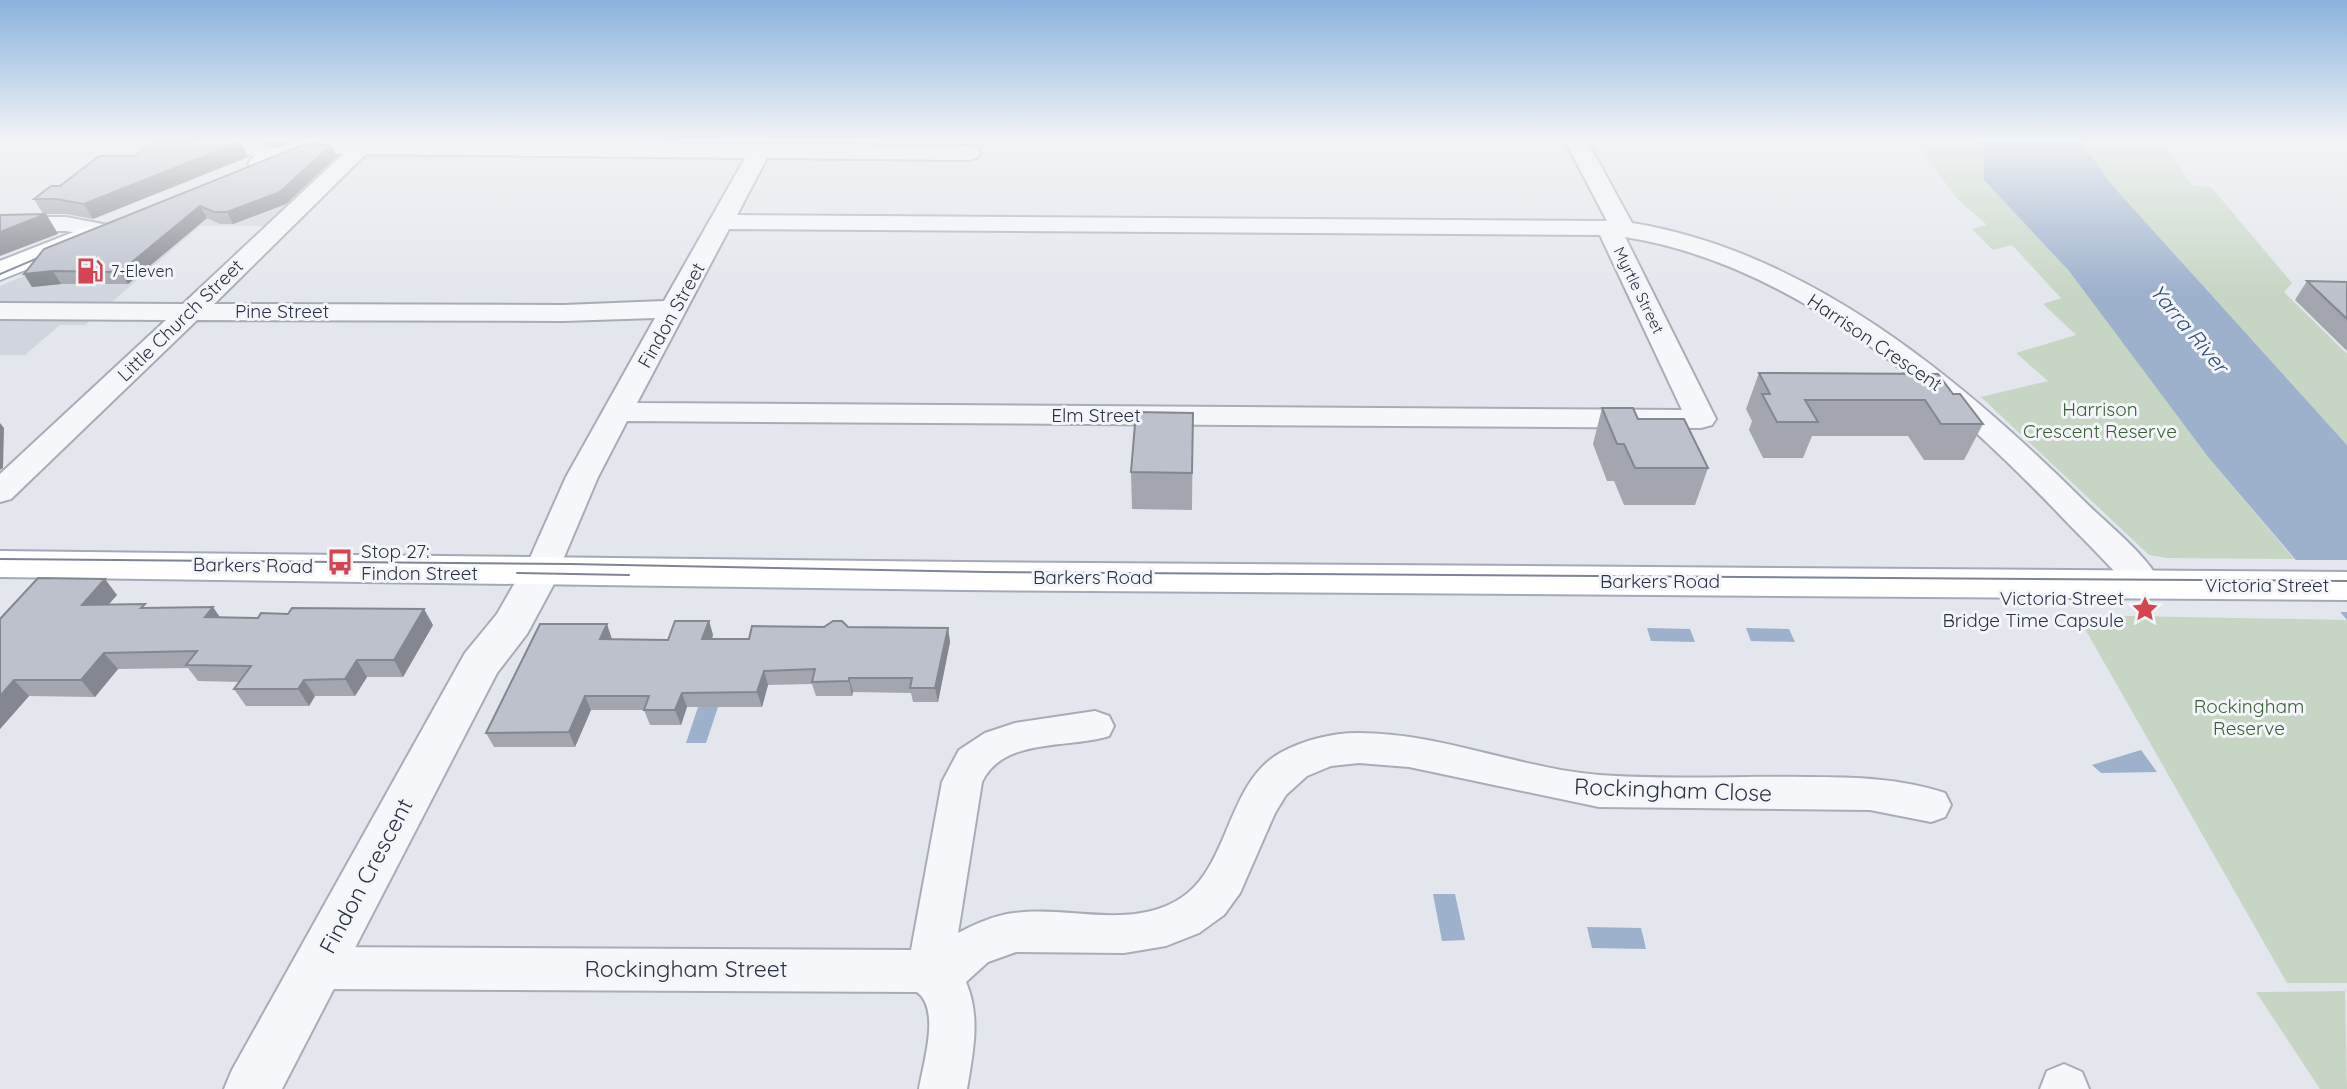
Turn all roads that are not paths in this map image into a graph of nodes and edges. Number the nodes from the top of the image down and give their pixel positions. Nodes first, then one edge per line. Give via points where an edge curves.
1 (318, 190) edge
2 (739, 190) edge
3 (1598, 190) edge
4 (722, 222) junction
5 (0, 224) edge
6 (111, 226) joint
7 (1616, 228) junction
8 (0, 271) edge
9 (0, 311) edge
10 (191, 311) junction
11 (672, 313) junction
12 (618, 412) junction
13 (1701, 419) joint
14 (0, 492) edge
15 (0, 564) edge
16 (532, 569) junction
17 (2145, 584) junction
18 (2186, 584) joint
19 (2347, 586) edge
20 (1095, 726) dead end
21 (1931, 805) dead end
22 (317, 968) junction
23 (934, 977) junction
24 (252, 1089) edge
25 (943, 1089) edge

1 - 10 street, Little Church Street
2 - 4 street, Findon Street
3 - 7 street, Myrtle Street
4 - 7 street, Harrison Crescent
4 - 11 street, Findon Street
5 - 6 street
6 - 8 main road
7 - 13 street, Myrtle Street
7 - 17 street, Harrison Crescent via 1688,240 1750,263 1881,343 1959,400 2007,443
9 - 10 street, Pine Street
10 - 11 street, Pine Street via 611,317
10 - 14 street, Little Church Street
11 - 12 street, Findon Street
12 - 13 street, Elm Street
12 - 16 street, Findon Street
15 - 16 main road, Barkers Road
16 - 17 main road, Barkers Road
16 - 22 street, Findon Crescent via 512,624 480,664
17 - 18 main road, Barkers Road
18 - 19 main road, Victoria Street
20 - 23 street via 1014,739 975,759 962,782
21 - 23 street, Rockingham Close via 1870,794 1599,791 1562,787 1422,752 1326,751 1286,768 1270,782 1226,878 1184,919 1140,931 997,935 966,951
22 - 23 street, Rockingham Street via 891,970
22 - 24 street, Findon Crescent
23 - 25 street via 947,989 953,1015

